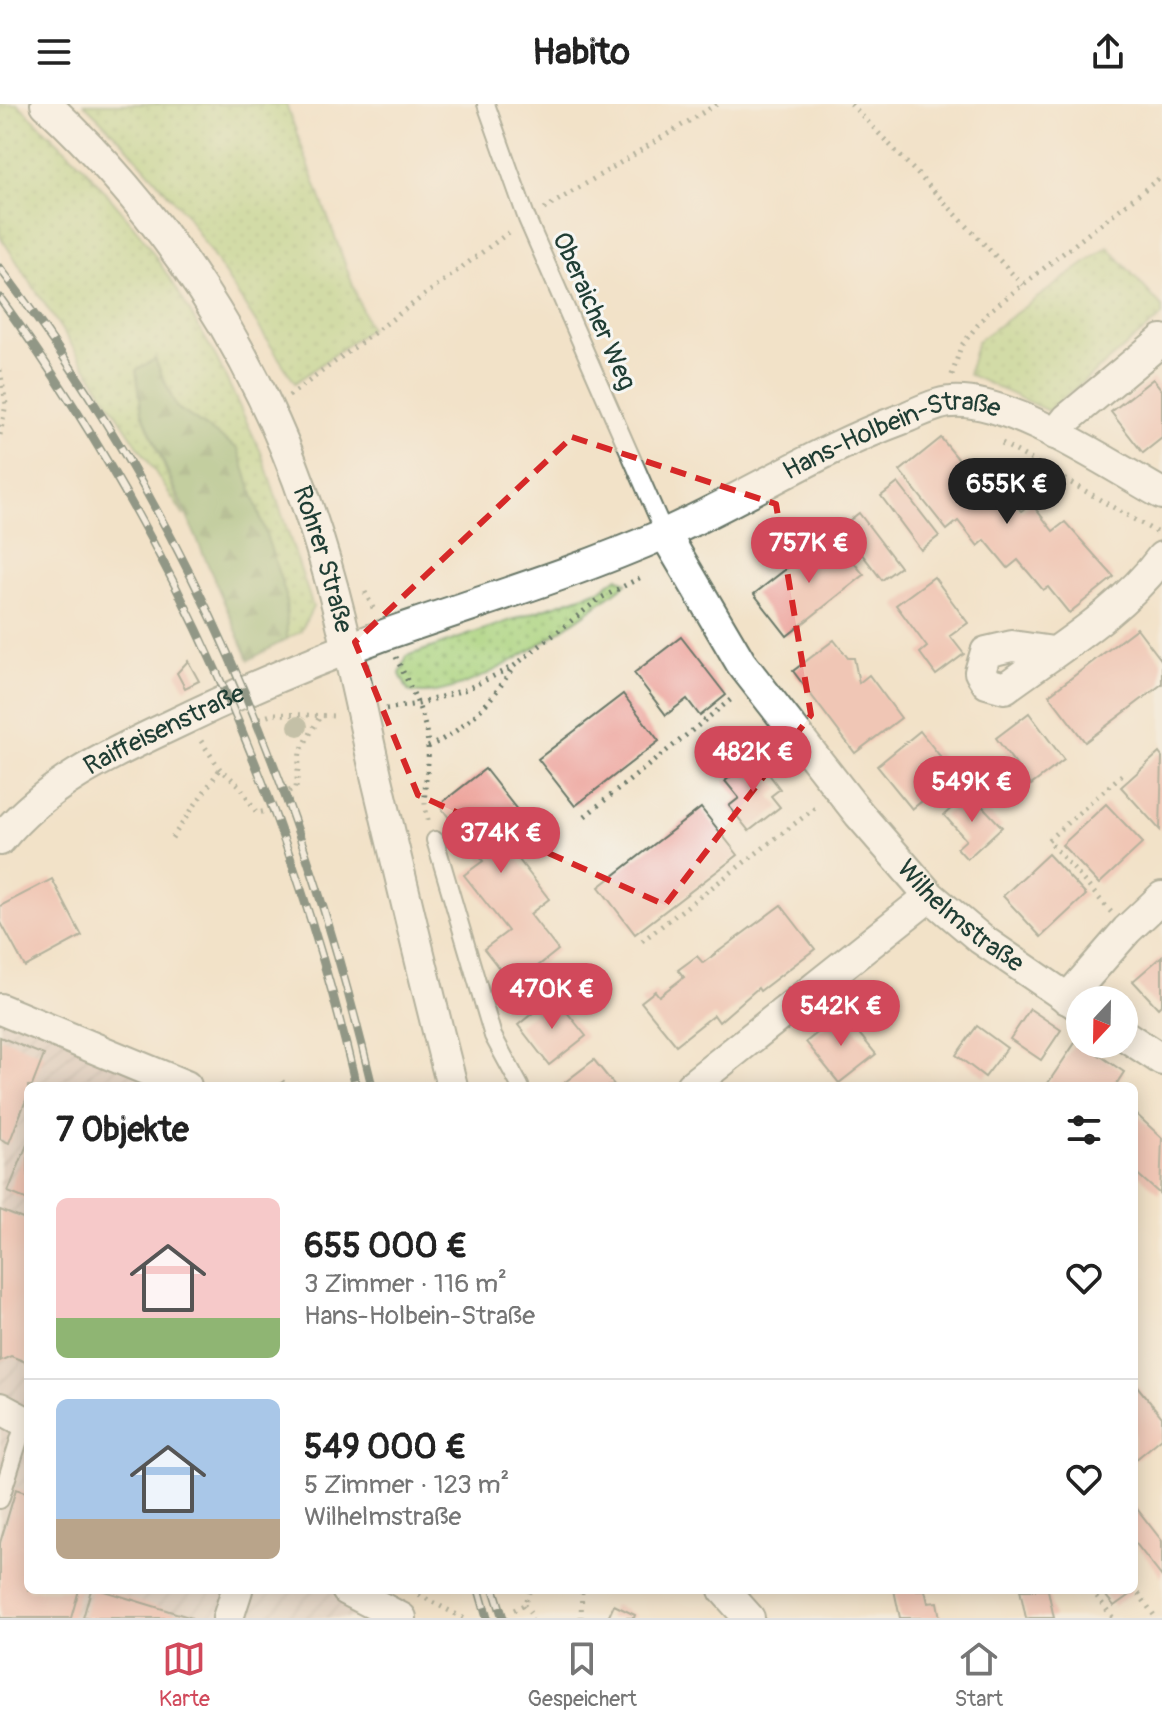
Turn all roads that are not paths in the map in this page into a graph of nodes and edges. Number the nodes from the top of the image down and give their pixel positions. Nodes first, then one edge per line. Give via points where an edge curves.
1 (46, 104) edge
2 (486, 104) edge
3 (1162, 340) edge
4 (1055, 434) junction
5 (1162, 494) edge
6 (672, 546) junction
7 (1162, 557) edge
8 (348, 649) junction
9 (1053, 652) dead end
10 (0, 840) edge
11 (435, 840) road end
12 (930, 896) junction
13 (1162, 897) edge
14 (1086, 986) edge
15 (1066, 998) edge
16 (0, 1009) edge
17 (1138, 1044) edge
18 (1162, 1060) edge
19 (176, 1082) edge
20 (451, 1082) edge
21 (518, 1082) edge
22 (696, 1082) edge
23 (18, 1417) edge
24 (0, 1500) edge
25 (236, 1594) edge
26 (362, 1594) edge
27 (728, 1594) edge
28 (408, 1606) edge
29 (228, 1618) edge
30 (749, 1618) edge

1 - 8 street, Rohrer Straße via 132,191 172,242 231,337 269,411 309,509
2 - 6 lane, Oberaicher Weg via 527,219
3 - 4 street
4 - 5 street, Hans-Holbein-Straße
4 - 6 street, Hans-Holbein-Straße via 1001,410 948,402 877,428
6 - 8 street, Hans-Holbein-Straße via 556,577
6 - 12 street, Wilhelmstraße via 754,681
7 - 9 street via 1145,581
8 - 10 street, Raiffeisenstraße via 113,753 66,780
8 - 20 street, Rohrer Straße
11 - 21 lane via 493,1036
12 - 15 street, Wilhelmstraße
12 - 22 street
13 - 14 street via 1127,930
16 - 19 street
17 - 18 street
23 - 24 lane
25 - 29 street
26 - 28 street
27 - 30 street

